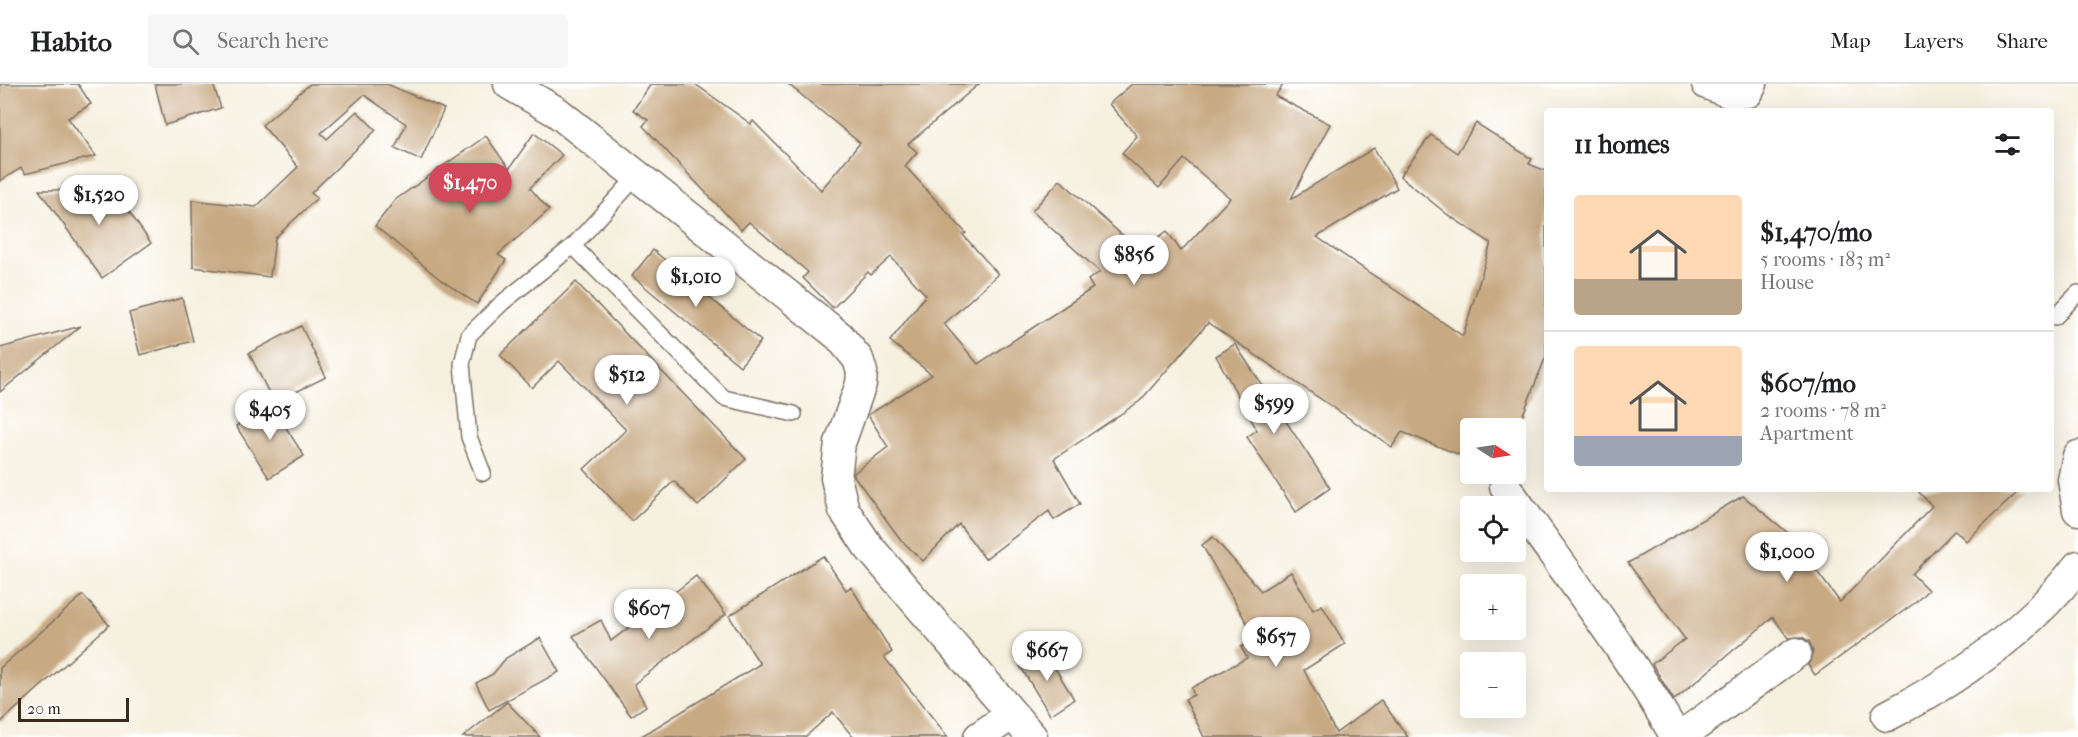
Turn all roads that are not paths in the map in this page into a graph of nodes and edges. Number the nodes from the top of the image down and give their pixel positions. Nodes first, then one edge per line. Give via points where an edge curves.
1 (509, 84) edge
2 (1707, 84) edge
3 (1752, 84) edge
4 (638, 175) junction
5 (573, 246) junction
6 (2078, 293) edge
7 (2055, 317) dead end
8 (794, 414) dead end
9 (2078, 456) edge
10 (483, 473) dead end
11 (1505, 486) dead end
12 (2078, 510) edge
13 (2078, 566) edge
14 (1796, 653) dead end
15 (1011, 715) junction
16 (1887, 716) dead end
17 (979, 737) edge
18 (1032, 737) edge
19 (1678, 737) edge

1 - 4 street via 557,112
2 - 3 street via 1730,93 1748,92
4 - 5 lane
4 - 15 street via 839,336 858,359 861,384 840,443 836,478 844,510 868,546
5 - 8 lane via 724,398
5 - 10 lane via 469,335 462,364 469,437
6 - 7 lane
9 - 12 street via 2073,480
11 - 19 street
13 - 16 street via 2057,593 1999,646 1936,691
14 - 19 street
15 - 17 street
15 - 18 street

